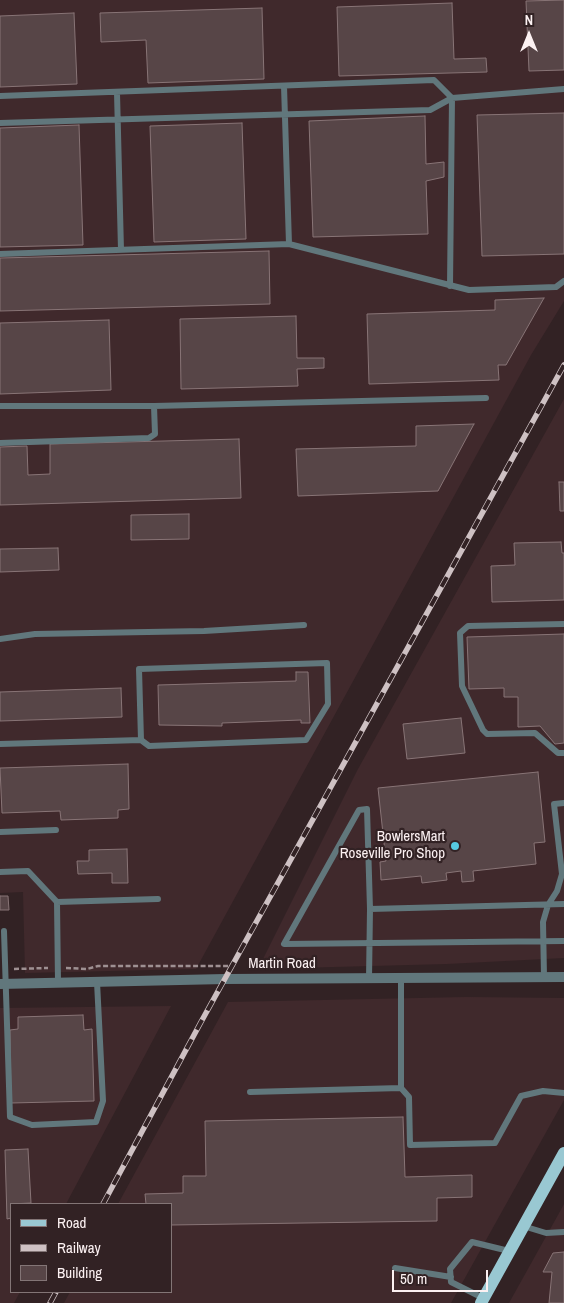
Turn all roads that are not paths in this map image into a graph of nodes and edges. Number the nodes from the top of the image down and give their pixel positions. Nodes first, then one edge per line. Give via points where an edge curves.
1 (284, 86) junction
2 (564, 89) edge
3 (117, 93) junction
4 (0, 96) edge
5 (452, 98) junction
6 (285, 115) junction
7 (118, 120) junction
8 (0, 123) edge
9 (289, 244) junction
10 (121, 250) junction
11 (0, 254) edge
12 (564, 281) edge
13 (450, 286) junction
14 (486, 398) dead end
15 (0, 406) edge
16 (154, 406) junction
17 (0, 444) edge
18 (564, 624) edge
19 (304, 625) dead end
20 (0, 639) edge
21 (141, 740) junction
22 (0, 744) edge
23 (564, 753) edge
24 (564, 802) edge
25 (56, 830) dead end
26 (0, 832) edge
27 (0, 872) edge
28 (158, 899) dead end
29 (57, 902) junction
30 (564, 904) edge
31 (548, 905) junction
32 (370, 909) junction
33 (4, 931) dead end
34 (564, 941) edge
35 (370, 942) junction
36 (544, 942) junction
37 (544, 977) junction
38 (564, 977) edge
39 (369, 979) junction
40 (401, 979) junction
41 (58, 982) junction
42 (97, 982) junction
43 (3, 984) edge
44 (402, 1088) junction
45 (250, 1092) dead end
46 (564, 1093) edge
47 (564, 1153) edge
48 (523, 1226) junction
49 (564, 1232) edge
50 (510, 1251) junction
51 (395, 1268) dead end
52 (450, 1277) junction
53 (482, 1301) edge

1 - 3 lane
1 - 5 lane via 434,80
1 - 6 lane
2 - 5 lane
3 - 4 lane
3 - 7 lane
5 - 6 lane via 430,110
5 - 13 lane
6 - 7 lane
6 - 9 lane
7 - 8 lane
7 - 10 lane
9 - 10 lane
9 - 13 lane
10 - 11 lane
12 - 13 lane via 556,287 537,288 469,290
14 - 16 lane
15 - 16 lane
16 - 17 lane via 154,434 149,438
18 - 23 lane via 468,626 460,633 462,686 483,730 487,734 534,732 558,753
19 - 20 lane via 204,631 35,634
21 - 21 lane via 148,746 306,740 328,704 327,662 139,669
21 - 22 lane
24 - 31 lane via 554,804 562,874
25 - 26 lane
27 - 29 lane via 28,871
28 - 29 lane
29 - 41 lane
30 - 31 lane
31 - 32 lane
31 - 36 lane via 543,922
32 - 35 lane
32 - 35 lane via 367,809 359,810 284,944
33 - 43 lane
34 - 36 lane
35 - 36 lane
35 - 39 lane
36 - 37 lane
37 - 38 street, Martin Road
37 - 40 street, Martin Road
39 - 40 street, Martin Road
39 - 42 street, Martin Road
40 - 44 lane
41 - 42 street, Martin Road
41 - 43 street, Martin Road
42 - 43 lane via 103,1101 96,1122 32,1124 10,1117
44 - 45 lane
44 - 46 lane via 409,1097 410,1145 495,1143 521,1096 543,1091
47 - 48 main road
48 - 49 lane via 546,1233
48 - 50 main road
50 - 52 lane via 472,1242 450,1269
50 - 53 main road
51 - 52 lane
52 - 53 lane via 451,1282

